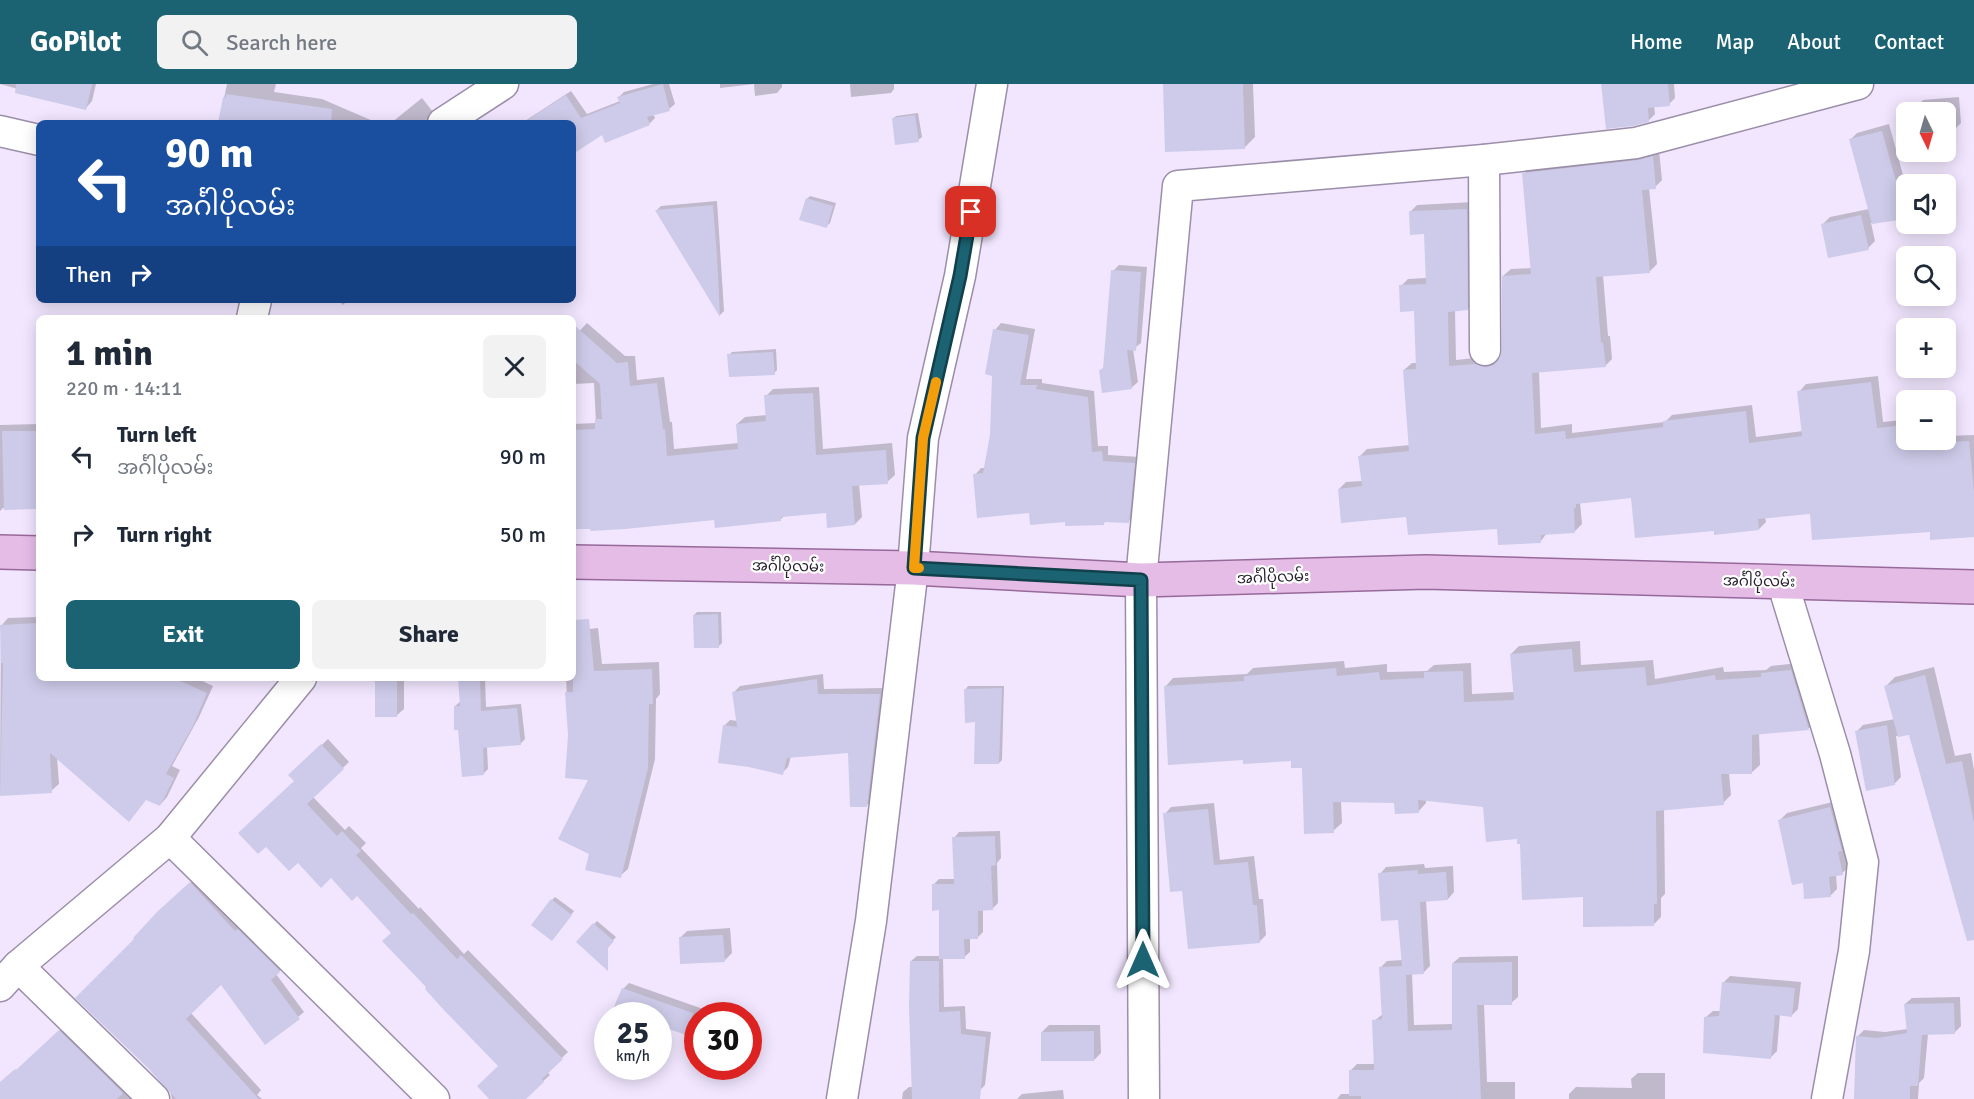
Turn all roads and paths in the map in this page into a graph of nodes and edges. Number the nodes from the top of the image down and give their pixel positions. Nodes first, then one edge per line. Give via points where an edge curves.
1 (502, 84) edge
2 (992, 84) edge
3 (1858, 84) edge
4 (448, 120) edge
5 (0, 131) edge
6 (36, 139) edge
7 (1484, 160) junction
8 (1485, 350) dead end
9 (0, 552) edge
10 (36, 553) edge
11 (576, 562) edge
12 (914, 568) junction
13 (1141, 580) junction
14 (1782, 581) junction
15 (1974, 587) edge
16 (299, 681) edge
17 (170, 838) junction
18 (9, 976) edge
19 (154, 1099) edge
20 (434, 1099) edge
21 (842, 1099) edge
22 (1144, 1099) edge
23 (1827, 1099) edge

1 - 4 street
2 - 12 street via 960,276 923,438
3 - 7 street via 1636,143
5 - 6 street
7 - 8 street
7 - 13 street via 1178,186
9 - 10 main road
11 - 12 main road, အင်္ဂါပိုလမ်း
12 - 13 main road, အင်္ဂါပိုလမ်း
12 - 21 street via 871,921
13 - 14 main road, အင်္ဂါပိုလမ်း via 1426,572
13 - 22 street
14 - 15 main road, အင်္ဂါပိုလမ်း
14 - 23 street via 1835,754 1863,862 1854,951
16 - 17 street
17 - 18 street
17 - 20 street
18 - 19 street

